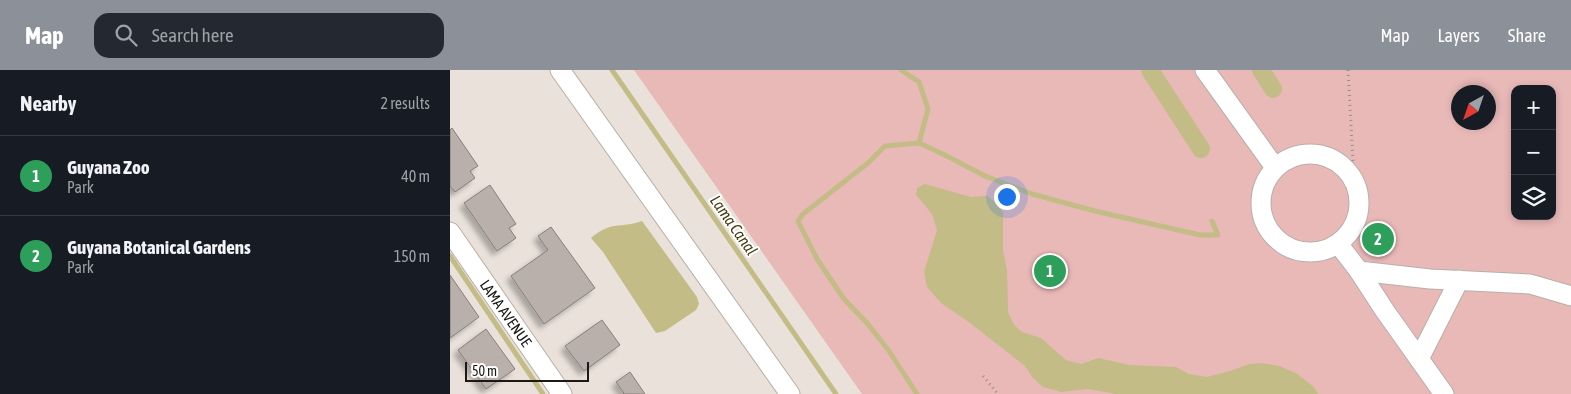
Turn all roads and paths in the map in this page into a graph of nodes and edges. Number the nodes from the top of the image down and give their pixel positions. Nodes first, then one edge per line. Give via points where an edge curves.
1 (560, 70) edge
2 (1205, 70) edge
3 (1348, 70) edge
4 (1274, 166) junction
5 (1354, 179) junction
6 (450, 232) edge
7 (1339, 245) junction
8 (1360, 271) junction
9 (1458, 280) junction
10 (1571, 296) edge
11 (1419, 359) junction
12 (983, 376) dead end
13 (562, 394) edge
14 (790, 394) edge
15 (998, 394) edge
16 (1444, 394) edge

1 - 14 street
2 - 4 street
3 - 5 path
4 - 5 street via 1305,152 1337,159
4 - 7 street via 1260,192 1263,222 1282,245 1310,254
5 - 7 street via 1358,185 1359,219
6 - 13 street, LAMA AVENUE
7 - 8 street
8 - 9 street
8 - 11 street
9 - 10 street via 1530,284
9 - 11 street
11 - 16 street
12 - 15 path

